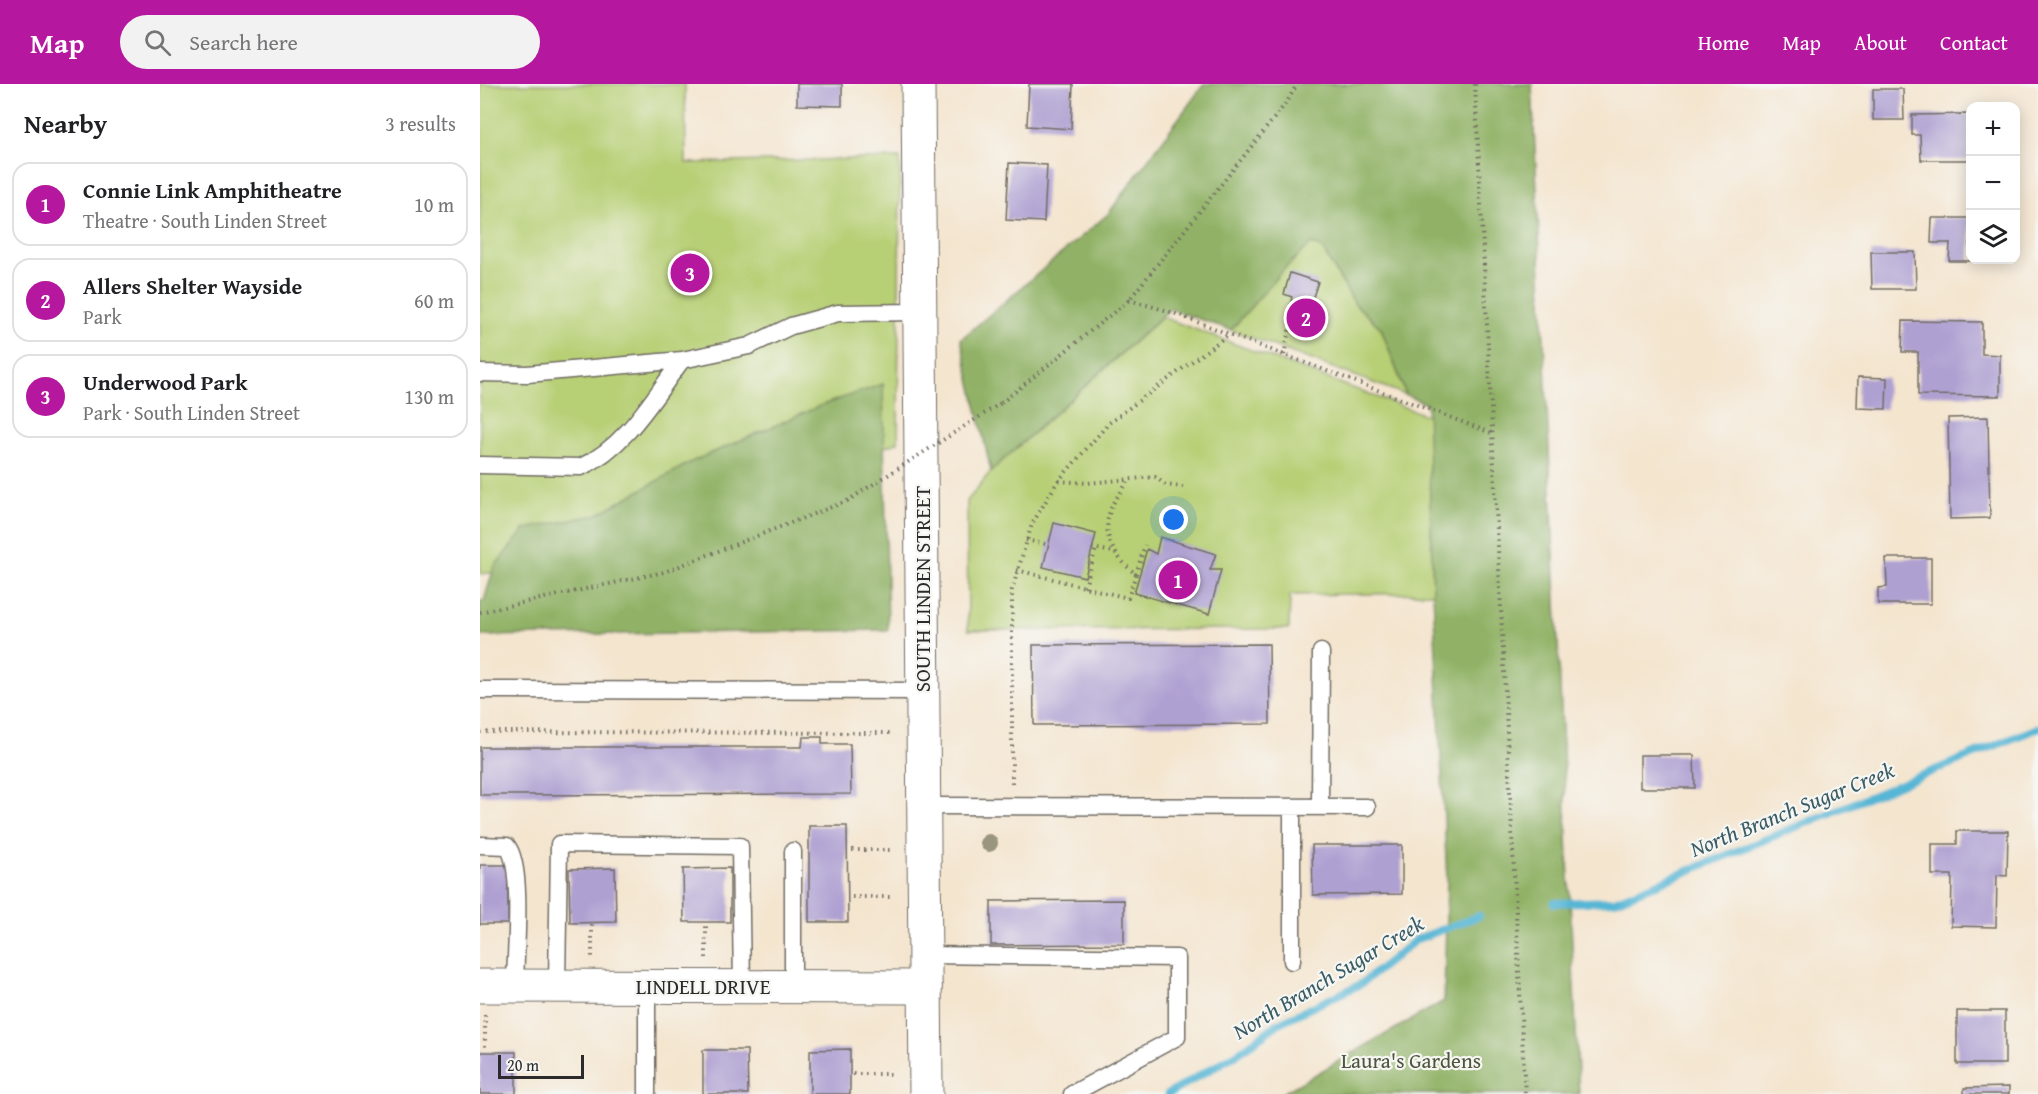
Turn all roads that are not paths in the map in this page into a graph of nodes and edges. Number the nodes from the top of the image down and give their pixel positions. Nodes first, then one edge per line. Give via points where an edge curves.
1 (918, 84) edge
2 (920, 312) junction
3 (682, 360) junction
4 (480, 373) edge
5 (480, 465) edge
6 (1321, 652) dead end
7 (480, 690) edge
8 (923, 691) junction
9 (924, 806) junction
10 (1292, 807) junction
11 (1320, 807) junction
12 (1368, 807) dead end
13 (480, 845) edge
14 (793, 850) dead end
15 (1292, 961) dead end
16 (925, 971) junction
17 (515, 986) junction
18 (557, 986) junction
19 (647, 986) junction
20 (793, 986) junction
21 (742, 987) junction
22 (483, 996) edge
23 (647, 1094) edge
24 (926, 1094) edge
25 (1072, 1094) edge

1 - 2 main road, SOUTH LINDEN STREET
2 - 3 lane via 838,313 791,327 749,346
2 - 8 main road, SOUTH LINDEN STREET
3 - 4 lane via 528,374
3 - 5 lane via 615,446 596,461 581,467
6 - 11 lane
7 - 8 lane
8 - 9 main road, SOUTH LINDEN STREET
9 - 10 lane
9 - 16 main road, SOUTH LINDEN STREET
10 - 11 lane
10 - 15 lane
11 - 12 lane
13 - 17 lane via 507,846 513,853
14 - 20 lane
16 - 20 main road, LINDELL DRIVE
16 - 24 main road, SOUTH LINDEN STREET
16 - 25 lane via 1177,957 1178,1037
17 - 18 main road, LINDELL DRIVE
17 - 22 main road, LINDELL DRIVE
18 - 19 main road, LINDELL DRIVE
18 - 21 lane via 559,844 740,846
19 - 21 main road, LINDELL DRIVE
19 - 23 lane
20 - 21 main road, LINDELL DRIVE

